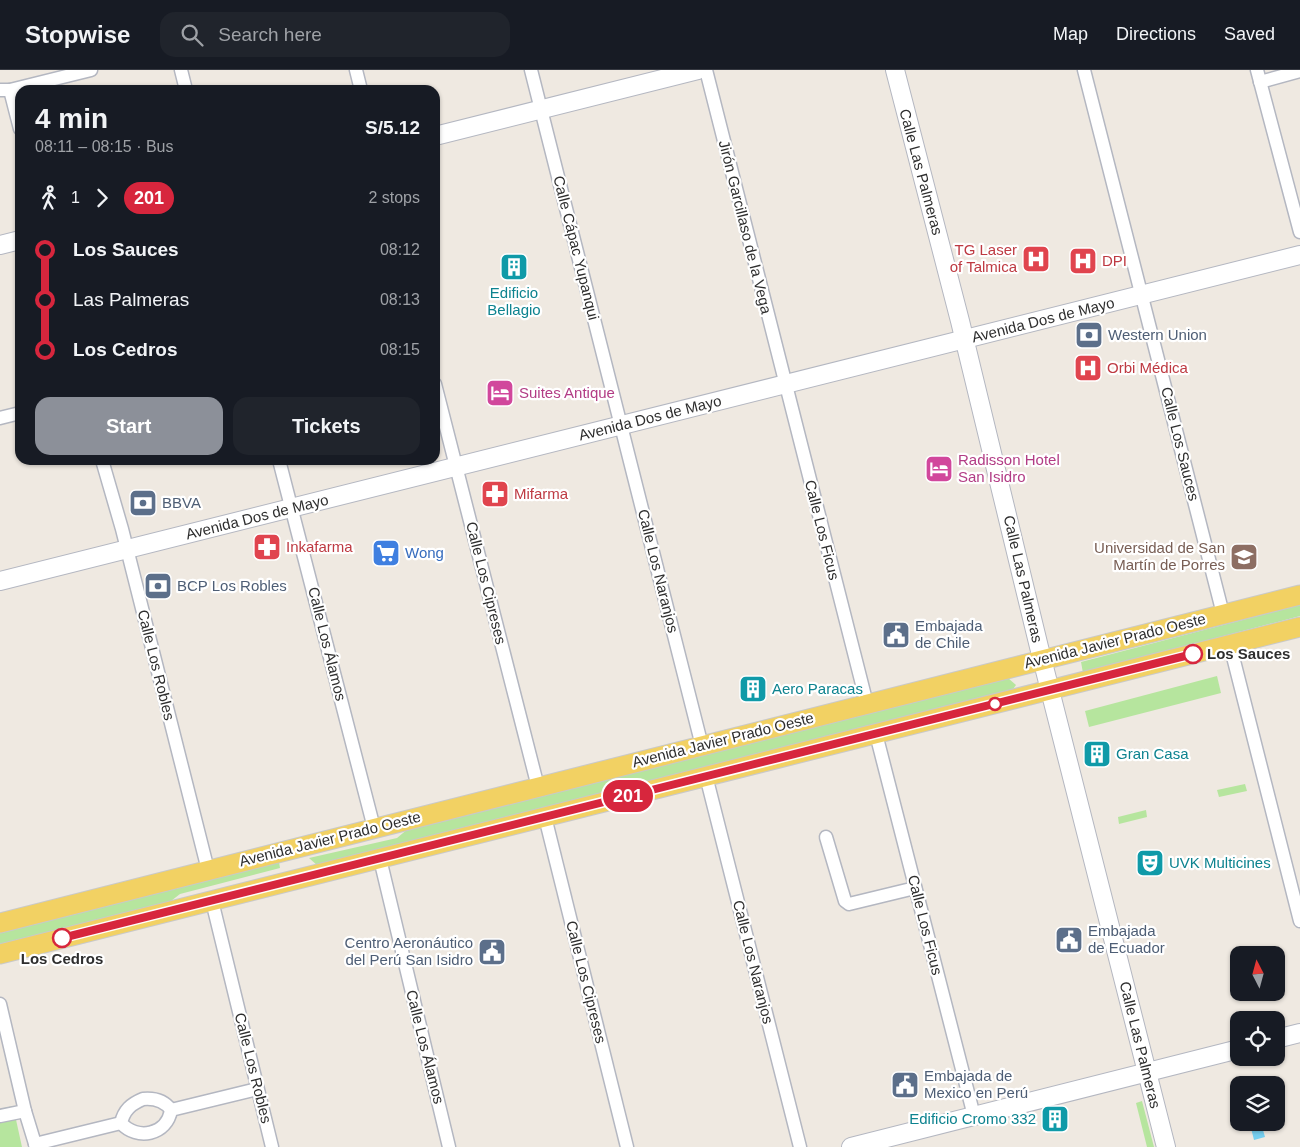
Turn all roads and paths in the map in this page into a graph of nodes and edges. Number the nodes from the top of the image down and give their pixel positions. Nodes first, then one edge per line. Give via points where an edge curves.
1 (91, 70) edge
2 (181, 70) edge
3 (356, 70) edge
4 (531, 70) edge
5 (698, 70) edge
6 (706, 70) edge
7 (895, 70) edge
8 (1084, 70) edge
9 (1300, 71) edge
10 (1259, 76) edge
11 (26, 85) edge
12 (185, 85) edge
13 (360, 85) edge
14 (5, 90) edge
15 (541, 109) junction
16 (15, 116) edge
17 (440, 135) edge
18 (1300, 232) edge
19 (15, 241) edge
20 (0, 245) edge
21 (1300, 255) edge
22 (1142, 295) junction
23 (964, 339) junction
24 (785, 384) junction
25 (440, 404) edge
26 (15, 415) edge
27 (0, 418) edge
28 (621, 425) junction
29 (103, 465) edge
30 (280, 465) edge
31 (456, 467) junction
32 (292, 508) junction
33 (127, 549) junction
34 (0, 581) edge
35 (1300, 595) edge
36 (1223, 614) junction
37 (1300, 627) edge
38 (1230, 644) junction
39 (1042, 660) junction
40 (1050, 690) junction
41 (867, 704) junction
42 (876, 734) junction
43 (702, 746) junction
44 (706, 776) junction
45 (538, 787) junction
46 (545, 817) junction
47 (374, 828) junction
48 (826, 837) dead end
49 (289, 850) junction
50 (380, 858) junction
51 (208, 870) junction
52 (297, 880) junction
53 (915, 888) junction
54 (212, 901) junction
55 (1300, 921) edge
56 (0, 923) edge
57 (0, 954) edge
58 (0, 1004) edge
59 (1300, 1033) edge
60 (1285, 1037) edge
61 (1230, 1051) edge
62 (1147, 1072) junction
63 (257, 1089) junction
64 (171, 1110) junction
65 (25, 1111) junction
66 (0, 1116) edge
67 (974, 1116) junction
68 (121, 1123) junction
69 (36, 1145) edge
70 (272, 1147) edge
71 (449, 1147) edge
72 (627, 1147) edge
73 (800, 1147) edge
74 (850, 1147) edge
75 (1166, 1147) edge

1 - 11 street
2 - 12 street
3 - 13 street
4 - 15 street, Calle Cápac Yupanqui
5 - 15 street
6 - 24 street, Jirón Garcillaso de la Vega
7 - 23 street, Calle Las Palmeras
8 - 22 street, Calle Los Sauces
9 - 10 street
10 - 18 street
14 - 16 street
15 - 17 street
15 - 28 street, Calle Cápac Yupanqui
19 - 20 street
21 - 22 street, Avenida Dos de Mayo
22 - 23 street, Avenida Dos de Mayo
22 - 36 street, Calle Los Sauces
23 - 24 street, Avenida Dos de Mayo
23 - 39 street, Calle Las Palmeras
24 - 28 street, Avenida Dos de Mayo
24 - 41 street, Calle Los Ficus
25 - 31 street, Calle Los Cipreses
26 - 27 street
28 - 31 street, Avenida Dos de Mayo
28 - 43 street, Calle Los Naranjos
29 - 33 street, Calle Los Robles
30 - 32 street, Calle Los Álamos
31 - 32 street, Avenida Dos de Mayo
31 - 45 street, Calle Los Cipreses
32 - 33 street, Avenida Dos de Mayo
32 - 47 street, Calle Los Álamos
33 - 34 street, Avenida Dos de Mayo
33 - 51 street, Calle Los Robles
35 - 36 main road, Avenida Javier Prado Oeste
36 - 39 main road, Avenida Javier Prado Oeste
37 - 38 main road, Avenida Javier Prado Oeste
38 - 40 main road, Avenida Javier Prado Oeste
38 - 55 street
39 - 40 street, Calle Las Palmeras
39 - 41 main road, Avenida Javier Prado Oeste
40 - 42 main road, Avenida Javier Prado Oeste
40 - 62 street, Calle Las Palmeras
41 - 43 main road, Avenida Javier Prado Oeste
42 - 44 main road, Avenida Javier Prado Oeste
42 - 53 street, Calle Los Ficus
43 - 45 main road, Avenida Javier Prado Oeste
44 - 46 main road, Avenida Javier Prado Oeste
44 - 73 street, Calle Los Naranjos
45 - 47 main road, Avenida Javier Prado Oeste
46 - 50 main road, Avenida Javier Prado Oeste
46 - 72 street, Calle Los Cipreses
47 - 49 main road, Avenida Javier Prado Oeste
48 - 53 street via 845,901 849,904
49 - 51 main road, Avenida Javier Prado Oeste
49 - 52 main road
50 - 52 main road, Avenida Javier Prado Oeste
50 - 71 street, Calle Los Álamos
51 - 56 main road, Avenida Javier Prado Oeste
52 - 54 main road, Avenida Javier Prado Oeste
53 - 67 street, Calle Los Ficus
54 - 57 main road, Avenida Javier Prado Oeste
54 - 63 street, Calle Los Robles
58 - 65 street
59 - 60 street
61 - 62 street
62 - 67 street
62 - 75 street, Calle Las Palmeras
63 - 64 street
63 - 70 street, Calle Los Robles
64 - 68 street via 166,1124 151,1134 133,1132
64 - 68 street via 160,1101 143,1099 127,1108
65 - 66 street
65 - 69 street
67 - 74 street
68 - 69 street

